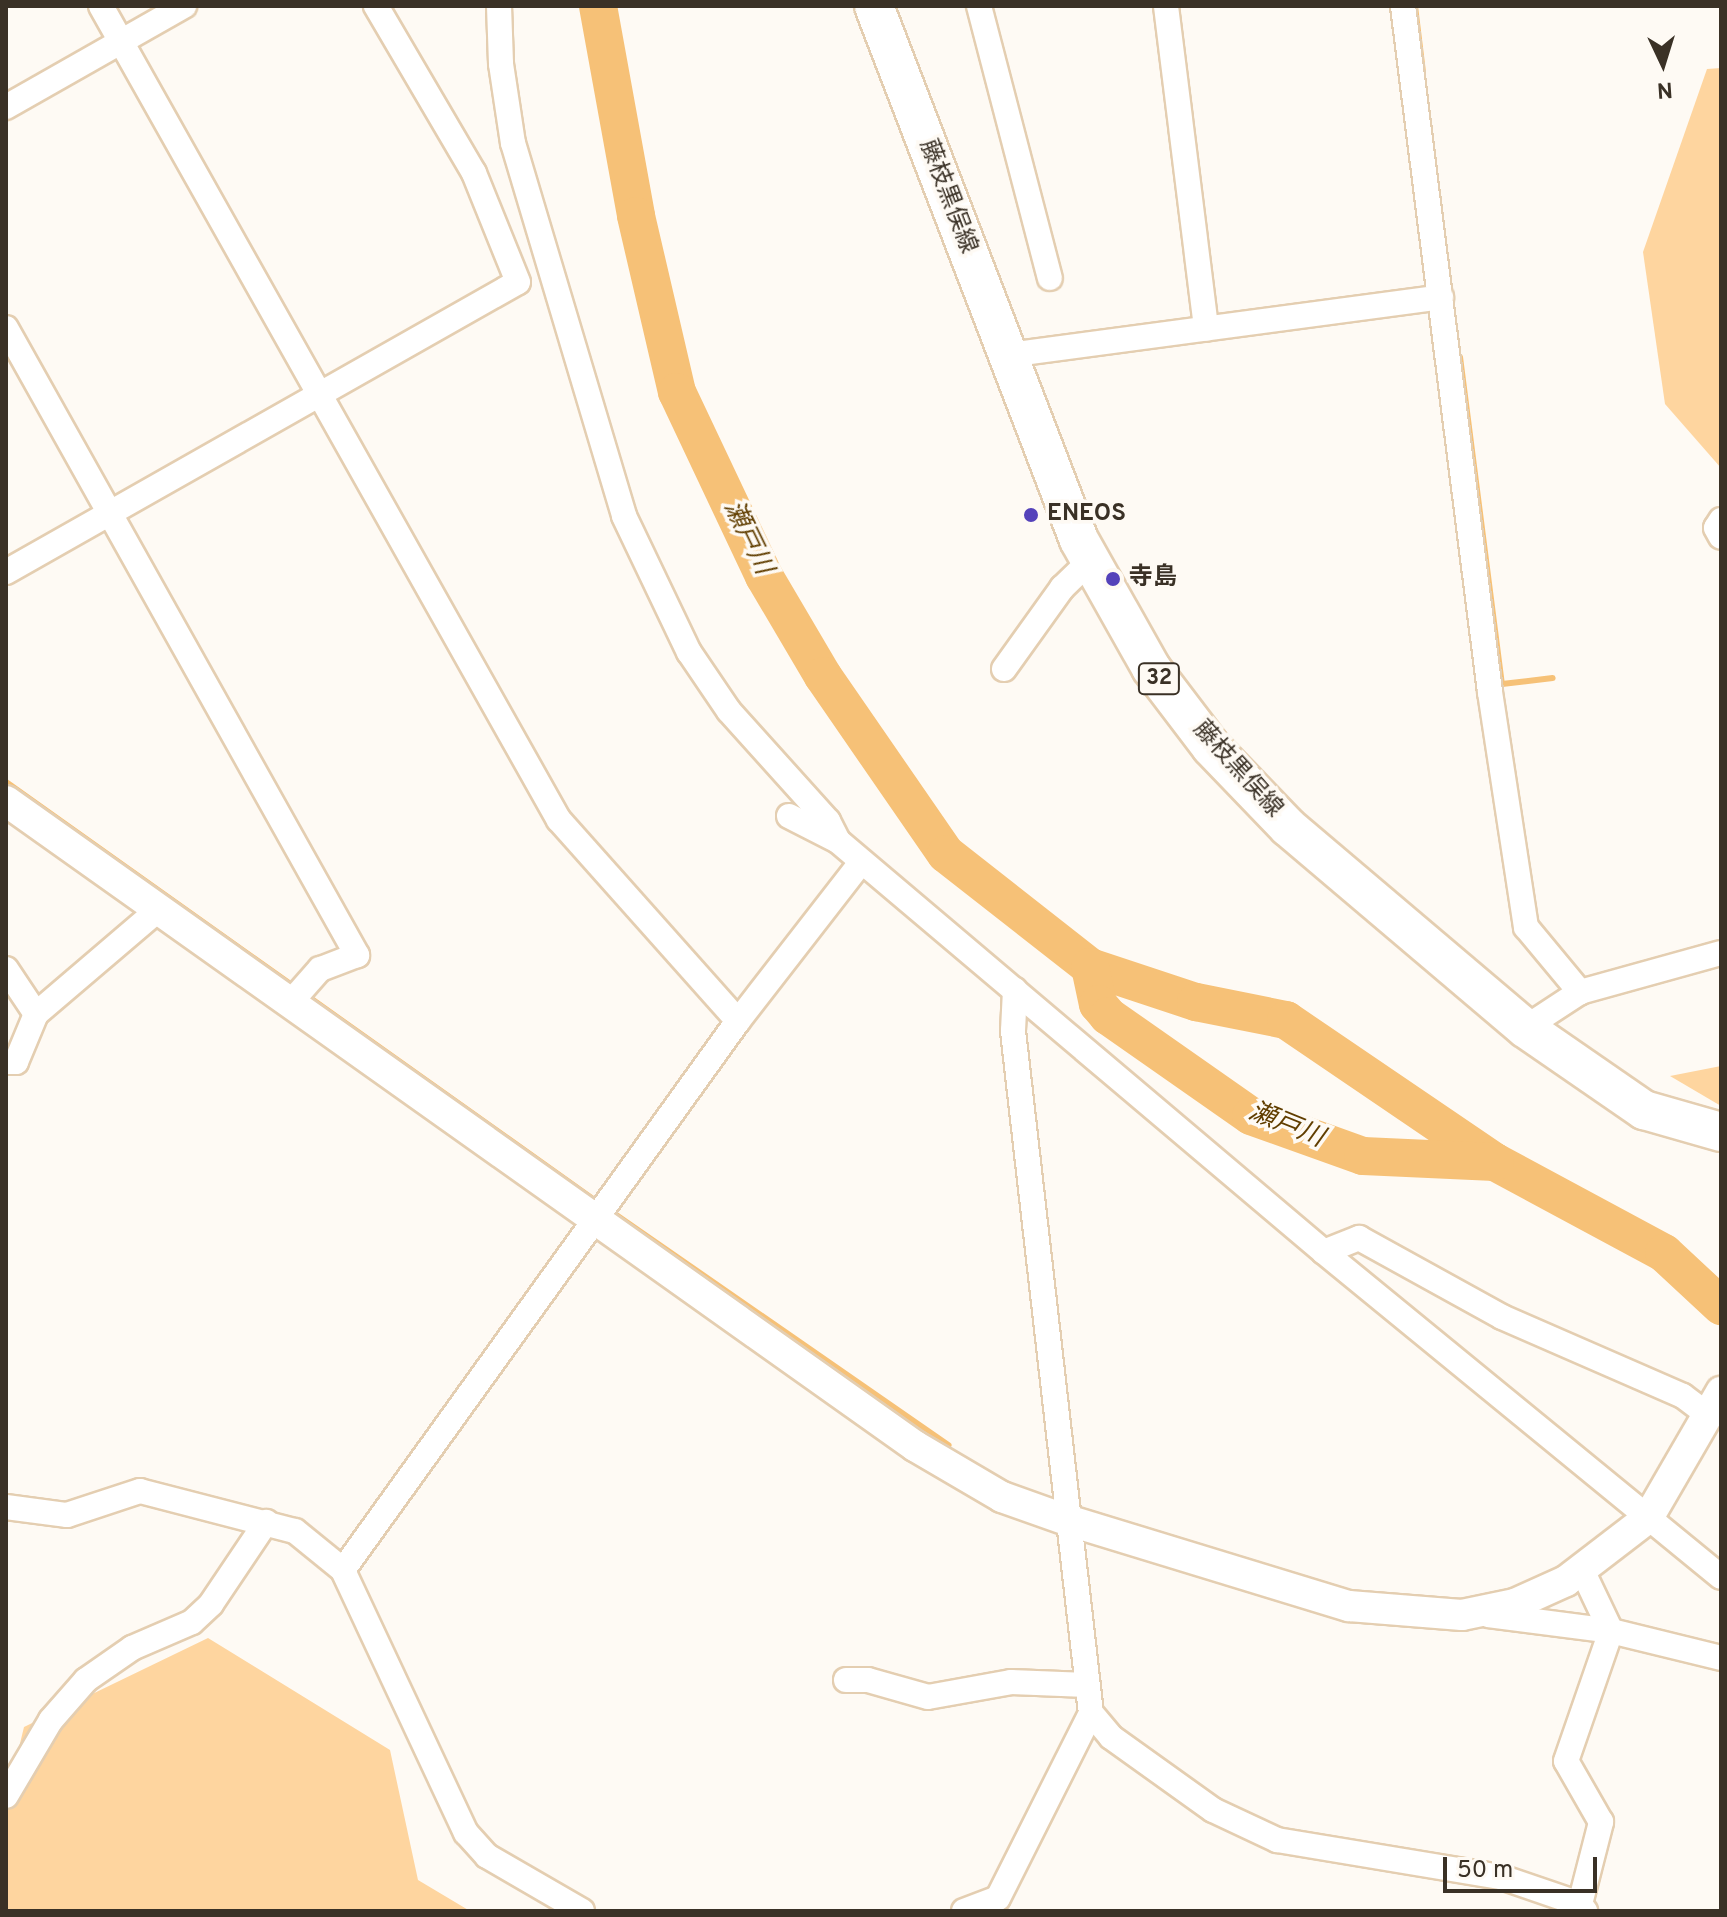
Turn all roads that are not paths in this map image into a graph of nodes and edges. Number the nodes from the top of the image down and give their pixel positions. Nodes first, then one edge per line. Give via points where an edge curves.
1 (101, 6) edge
2 (184, 6) edge
3 (376, 6) edge
4 (499, 6) edge
5 (874, 6) edge
6 (979, 6) edge
7 (1166, 6) edge
8 (1403, 6) edge
9 (121, 42) junction
10 (6, 107) edge
11 (1050, 278) dead end
12 (1441, 297) junction
13 (6, 328) edge
14 (1206, 329) junction
15 (1008, 355) junction
16 (320, 394) junction
17 (111, 514) junction
18 (1721, 520) edge
19 (1721, 537) edge
20 (1088, 563) junction
21 (6, 572) edge
22 (1004, 669) dead end
23 (6, 801) edge
24 (789, 816) dead end
25 (838, 841) junction
26 (860, 864) junction
27 (159, 909) junction
28 (1721, 953) edge
29 (6, 969) edge
30 (1015, 990) junction
31 (1580, 992) junction
32 (290, 1003) junction
33 (36, 1014) junction
34 (738, 1021) junction
35 (1525, 1028) junction
36 (6, 1062) edge
37 (1721, 1132) edge
38 (593, 1219) junction
39 (1324, 1252) junction
40 (1715, 1404) edge
41 (6, 1507) edge
42 (1648, 1518) junction
43 (1067, 1520) junction
44 (266, 1522) junction
45 (343, 1570) junction
46 (1582, 1570) junction
47 (1721, 1577) edge
48 (1462, 1615) junction
49 (1611, 1631) junction
50 (1721, 1658) edge
51 (846, 1680) dead end
52 (1087, 1685) junction
53 (1091, 1713) junction
54 (6, 1796) edge
55 (1000, 1904) edge
56 (1583, 1908) edge
57 (582, 1911) edge
58 (964, 1911) edge

1 - 9 street
2 - 9 street
3 - 16 street via 474,173 518,282
4 - 25 street via 513,143 624,516 689,652 729,711 828,821
5 - 15 main road, 藤枝黒俣線 / 32
6 - 11 street
7 - 14 street
8 - 12 street
9 - 10 street
9 - 16 street
12 - 14 street
12 - 31 street via 1526,927
13 - 17 street
14 - 15 street
15 - 20 main road, 藤枝黒俣線 / 32
16 - 17 street
16 - 34 street via 559,820
17 - 21 street
17 - 32 street via 357,955 320,969
18 - 19 street via 1716,528
20 - 22 street via 1062,588
20 - 35 main road, 藤枝黒俣線 / 32 via 1151,668 1211,747 1288,827
23 - 27 street
24 - 25 street
25 - 26 street
26 - 30 street
26 - 34 street
27 - 32 street
27 - 33 street
28 - 31 street
29 - 33 street
30 - 39 street
30 - 43 street via 1013,1031
31 - 35 street
32 - 38 street
33 - 36 street via 16,1062
34 - 38 street
35 - 37 main road, 藤枝黒俣線 / 32 via 1644,1110
38 - 43 street via 915,1446 1002,1497
38 - 45 street
39 - 40 street via 1359,1238 1502,1317 1683,1396
39 - 42 street
40 - 42 street
41 - 44 street via 67,1515 140,1491
42 - 46 street
42 - 47 street
43 - 48 street via 1349,1606
43 - 52 street
44 - 45 street via 295,1531
44 - 54 street via 211,1604 192,1622 132,1648 86,1680 51,1720
45 - 57 street via 466,1833 487,1856
46 - 48 street via 1515,1604
46 - 49 street
48 - 49 street
49 - 50 street
49 - 56 street via 1566,1761 1601,1822
51 - 52 street via 928,1697 1011,1682
52 - 53 street
53 - 55 street
53 - 56 street via 1111,1737 1213,1810 1277,1840 1501,1877
55 - 58 street

